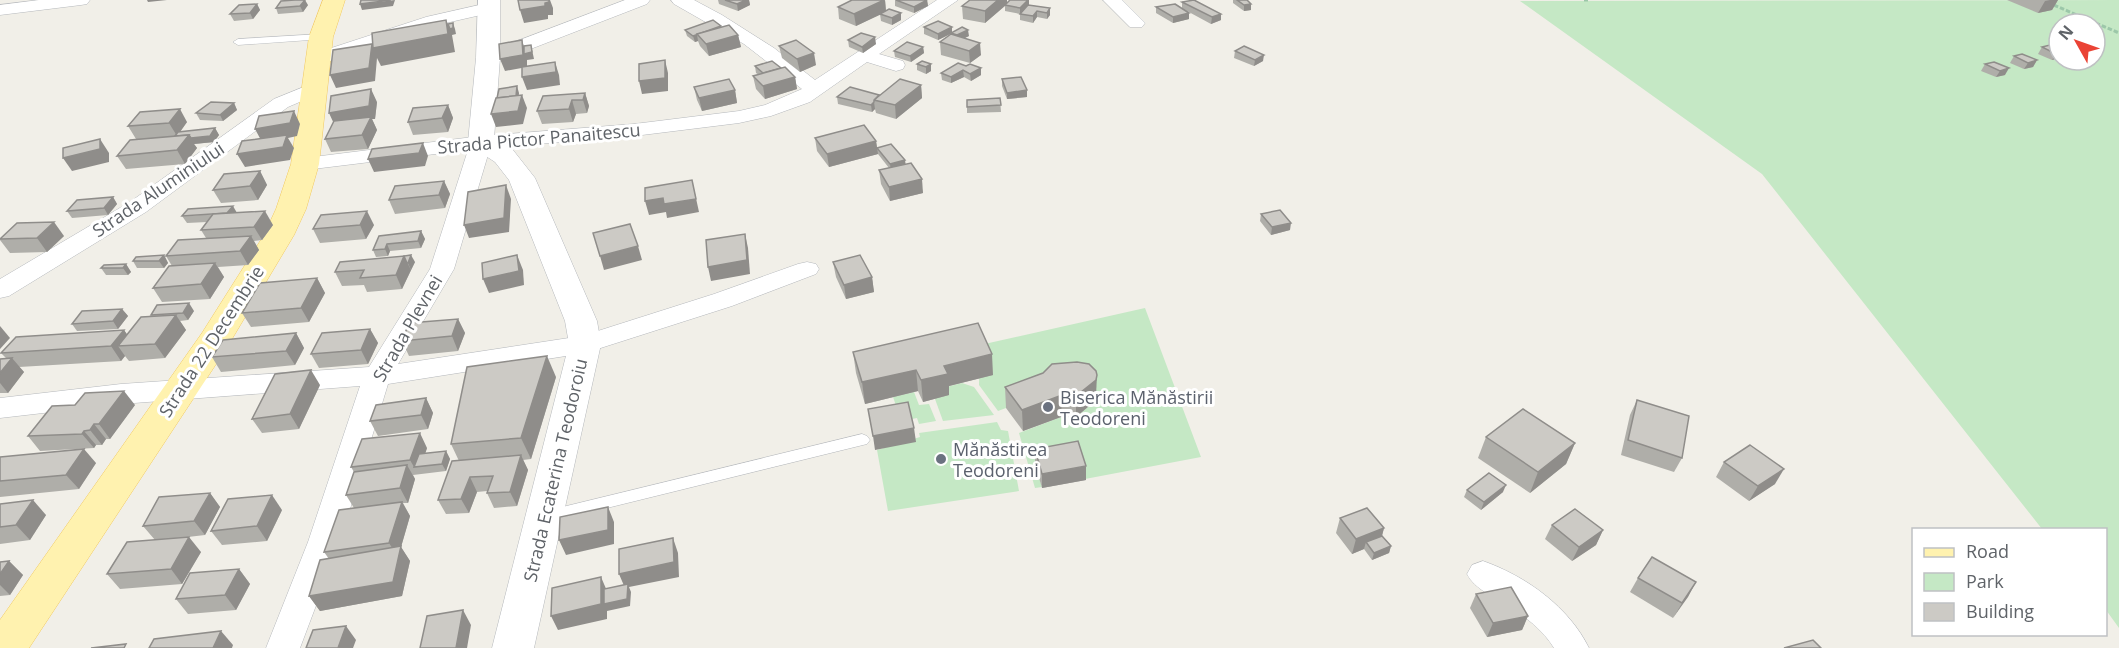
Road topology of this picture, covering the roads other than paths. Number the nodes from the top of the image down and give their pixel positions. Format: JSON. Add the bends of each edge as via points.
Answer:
{"nodes":[{"id":1,"x":81,"y":0,"type":"edge"},
{"id":2,"x":334,"y":0,"type":"edge"},
{"id":3,"x":641,"y":0,"type":"edge"},
{"id":4,"x":680,"y":0,"type":"edge"},
{"id":5,"x":950,"y":0,"type":"edge"},
{"id":6,"x":1112,"y":0,"type":"edge"},
{"id":7,"x":488,"y":4,"type":"edge"},
{"id":8,"x":0,"y":10,"type":"edge"},
{"id":9,"x":1136,"y":23,"type":"dead end"},
{"id":10,"x":238,"y":42,"type":"dead end"},
{"id":11,"x":321,"y":47,"type":"junction"},
{"id":12,"x":864,"y":55,"type":"junction"},
{"id":13,"x":488,"y":58,"type":"junction"},
{"id":14,"x":896,"y":65,"type":"dead end"},
{"id":15,"x":316,"y":88,"type":"junction"},
{"id":16,"x":815,"y":90,"type":"junction"},
{"id":17,"x":481,"y":142,"type":"junction"},
{"id":18,"x":305,"y":164,"type":"junction"},
{"id":19,"x":807,"y":269,"type":"dead end"},
{"id":20,"x":0,"y":290,"type":"edge"},
{"id":21,"x":585,"y":344,"type":"junction"},
{"id":22,"x":377,"y":376,"type":"junction"},
{"id":23,"x":179,"y":390,"type":"junction"},
{"id":24,"x":0,"y":408,"type":"edge"},
{"id":25,"x":862,"y":440,"type":"dead end"},
{"id":26,"x":544,"y":517,"type":"junction"},
{"id":27,"x":1483,"y":574,"type":"dead end"},
{"id":28,"x":5,"y":648,"type":"edge"},
{"id":29,"x":283,"y":648,"type":"edge"},
{"id":30,"x":513,"y":648,"type":"edge"},
{"id":31,"x":1572,"y":648,"type":"edge"}],
"edges":[{"from":1,"to":8,"type":"street"},
{"from":2,"to":11,"type":"main road","name":"Strada 22 Decembrie"},
{"from":3,"to":13,"type":"street"},
{"from":4,"to":16,"type":"street","via":[[711,14]]},
{"from":5,"to":12,"type":"street"},
{"from":6,"to":9,"type":"street"},
{"from":7,"to":11,"type":"street"},
{"from":7,"to":13,"type":"street","name":"Strada Plevnei"},
{"from":10,"to":11,"type":"lane"},
{"from":11,"to":15,"type":"main road","name":"Strada 22 Decembrie"},
{"from":12,"to":14,"type":"street"},
{"from":12,"to":16,"type":"street","name":"Strada Pictor Panaitescu"},
{"from":13,"to":17,"type":"street","name":"Strada Plevnei"},
{"from":15,"to":18,"type":"main road","name":"Strada 22 Decembrie"},
{"from":15,"to":20,"type":"street","name":"Strada Aluminiului","via":[[281,103],[138,207]]},
{"from":16,"to":17,"type":"street","name":"Strada Pictor Panaitescu","via":[[790,105],[739,117]]},
{"from":17,"to":18,"type":"street","name":"Strada Pictor Panaitescu"},
{"from":17,"to":21,"type":"street","name":"Strada Ecaterina Teodoroiu","via":[[504,156],[522,178],[581,321]]},
{"from":17,"to":22,"type":"street","name":"Strada Plevnei","via":[[442,269]]},
{"from":18,"to":23,"type":"main road","name":"Strada 22 Decembrie","via":[[279,235]]},
{"from":19,"to":21,"type":"street"},
{"from":21,"to":22,"type":"street"},
{"from":21,"to":26,"type":"street","name":"Strada Ecaterina Teodoroiu"},
{"from":22,"to":23,"type":"street"},
{"from":22,"to":29,"type":"street","name":"Strada Plevnei","via":[[324,542]]},
{"from":23,"to":24,"type":"street"},
{"from":23,"to":28,"type":"main road","name":"Strada 22 Decembrie"},
{"from":25,"to":26,"type":"lane"},
{"from":26,"to":30,"type":"street","name":"Strada Ecaterina Teodoroiu"},
{"from":27,"to":31,"type":"street","via":[[1549,616]]}]}
